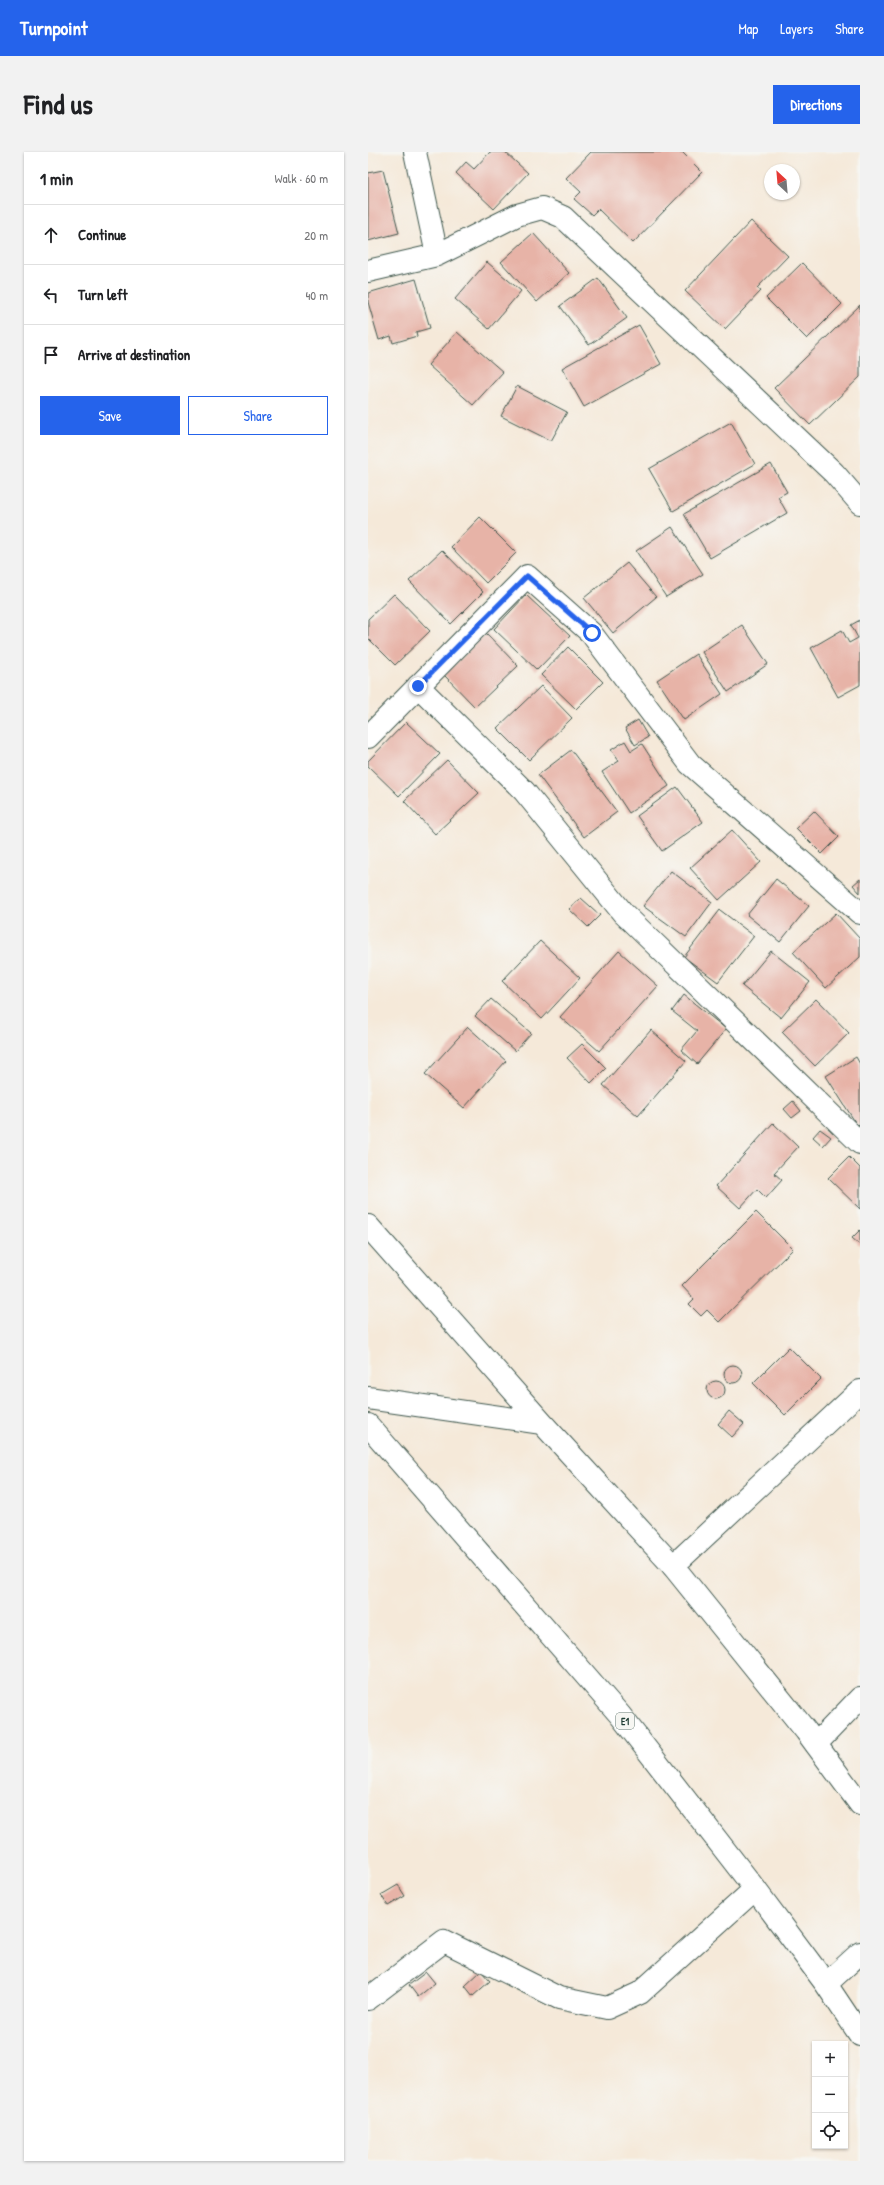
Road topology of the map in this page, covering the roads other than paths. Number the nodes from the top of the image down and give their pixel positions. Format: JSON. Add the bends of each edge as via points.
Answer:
{"nodes":[{"id":1,"x":415,"y":152,"type":"edge"},
{"id":2,"x":437,"y":255,"type":"junction"},
{"id":3,"x":368,"y":270,"type":"edge"},
{"id":4,"x":860,"y":503,"type":"edge"},
{"id":5,"x":418,"y":686,"type":"junction"},
{"id":6,"x":368,"y":737,"type":"edge"},
{"id":7,"x":860,"y":913,"type":"edge"},
{"id":8,"x":860,"y":1143,"type":"edge"},
{"id":9,"x":368,"y":1226,"type":"edge"},
{"id":10,"x":860,"y":1391,"type":"edge"},
{"id":11,"x":368,"y":1398,"type":"edge"},
{"id":12,"x":542,"y":1423,"type":"junction"},
{"id":13,"x":368,"y":1425,"type":"edge"},
{"id":14,"x":673,"y":1566,"type":"junction"},
{"id":15,"x":860,"y":1698,"type":"edge"},
{"id":16,"x":816,"y":1744,"type":"junction"},
{"id":17,"x":860,"y":1804,"type":"edge"},
{"id":18,"x":755,"y":1889,"type":"junction"},
{"id":19,"x":860,"y":1953,"type":"edge"},
{"id":20,"x":826,"y":1984,"type":"junction"},
{"id":21,"x":368,"y":2000,"type":"edge"},
{"id":22,"x":860,"y":2035,"type":"edge"}],
"edges":[{"from":1,"to":2,"type":"main road"},
{"from":2,"to":3,"type":"main road"},
{"from":2,"to":4,"type":"main road","via":[[517,215],[542,208],[563,217],[834,473]]},
{"from":5,"to":6,"type":"main road"},
{"from":5,"to":7,"type":"main road","via":[[527,576],[592,633],[690,764]]},
{"from":5,"to":8,"type":"main road","via":[[524,791],[623,913]]},
{"from":9,"to":12,"type":"main road"},
{"from":10,"to":14,"type":"main road"},
{"from":11,"to":12,"type":"main road"},
{"from":12,"to":14,"type":"main road"},
{"from":13,"to":18,"type":"main road","number":"E1","via":[[620,1715]]},
{"from":14,"to":16,"type":"main road"},
{"from":15,"to":16,"type":"main road"},
{"from":16,"to":17,"type":"main road"},
{"from":18,"to":20,"type":"main road","number":"E1"},
{"from":18,"to":21,"type":"main road","via":[[640,1993],[606,2008],[559,1998],[444,1941]]},
{"from":19,"to":20,"type":"main road"},
{"from":20,"to":22,"type":"main road","number":"E1"}]}
